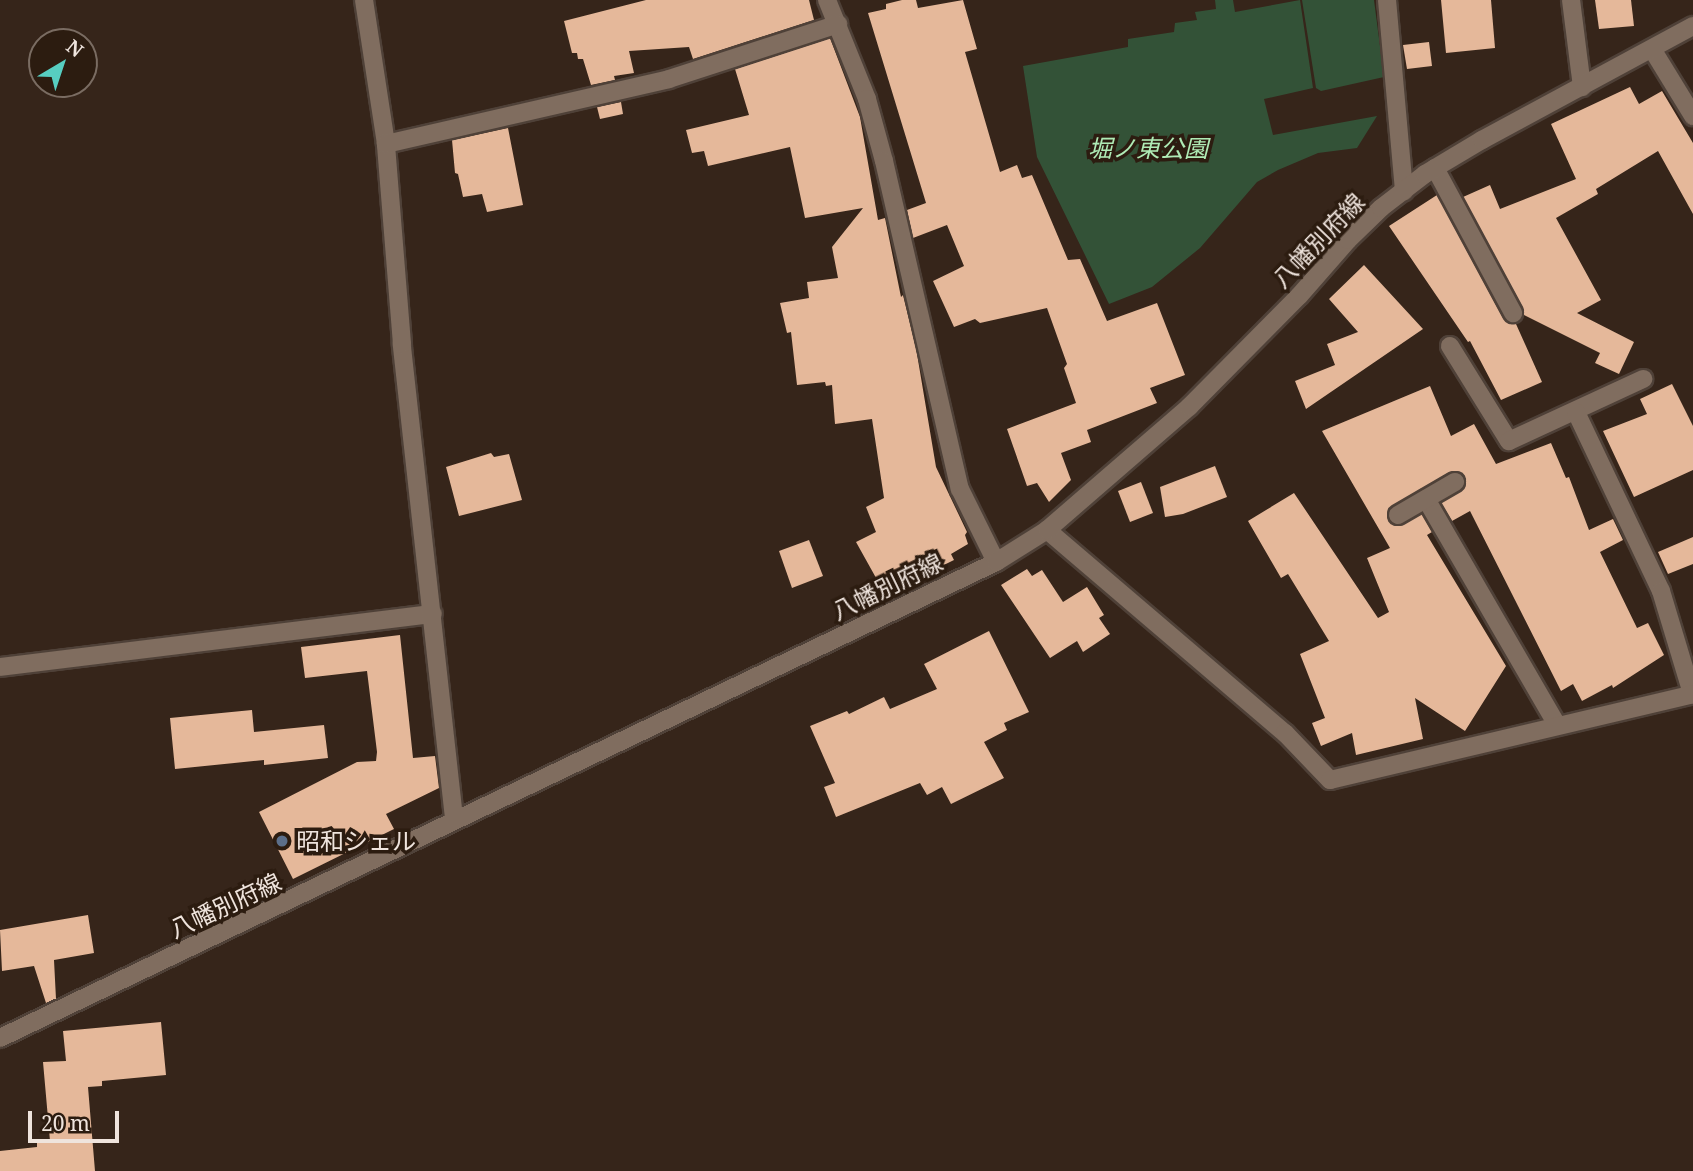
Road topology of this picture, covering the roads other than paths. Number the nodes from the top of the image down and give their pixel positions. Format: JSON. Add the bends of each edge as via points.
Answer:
{"nodes":[{"id":1,"x":364,"y":0,"type":"edge"},
{"id":2,"x":827,"y":0,"type":"edge"},
{"id":3,"x":1387,"y":0,"type":"edge"},
{"id":4,"x":1571,"y":0,"type":"edge"},
{"id":5,"x":838,"y":24,"type":"junction"},
{"id":6,"x":1693,"y":26,"type":"edge"},
{"id":7,"x":1652,"y":49,"type":"junction"},
{"id":8,"x":1582,"y":87,"type":"junction"},
{"id":9,"x":1693,"y":116,"type":"edge"},
{"id":10,"x":386,"y":144,"type":"junction"},
{"id":11,"x":1435,"y":168,"type":"junction"},
{"id":12,"x":1404,"y":191,"type":"junction"},
{"id":13,"x":1513,"y":313,"type":"dead end"},
{"id":14,"x":1450,"y":346,"type":"dead end"},
{"id":15,"x":1643,"y":379,"type":"dead end"},
{"id":16,"x":1576,"y":412,"type":"junction"},
{"id":17,"x":1455,"y":482,"type":"dead end"},
{"id":18,"x":1426,"y":499,"type":"junction"},
{"id":19,"x":1398,"y":515,"type":"dead end"},
{"id":20,"x":1047,"y":530,"type":"junction"},
{"id":21,"x":996,"y":562,"type":"junction"},
{"id":22,"x":433,"y":614,"type":"junction"},
{"id":23,"x":0,"y":667,"type":"edge"},
{"id":24,"x":1692,"y":694,"type":"edge"},
{"id":25,"x":1557,"y":725,"type":"junction"},
{"id":26,"x":454,"y":818,"type":"junction"},
{"id":27,"x":0,"y":1038,"type":"edge"}],
"edges":[{"from":1,"to":10,"type":"street"},
{"from":2,"to":5,"type":"street"},
{"from":3,"to":12,"type":"street"},
{"from":4,"to":8,"type":"street"},
{"from":5,"to":10,"type":"street","via":[[669,79]]},
{"from":5,"to":21,"type":"street","via":[[867,99],[884,161],[960,489]]},
{"from":6,"to":7,"type":"street","name":"八幡別府線"},
{"from":7,"to":8,"type":"street","name":"八幡別府線"},
{"from":7,"to":9,"type":"street"},
{"from":8,"to":11,"type":"street","name":"八幡別府線"},
{"from":10,"to":22,"type":"street","via":[[402,344]]},
{"from":11,"to":12,"type":"street","name":"八幡別府線"},
{"from":11,"to":13,"type":"street"},
{"from":12,"to":20,"type":"street","name":"八幡別府線","via":[[1348,240],[1189,407]]},
{"from":14,"to":16,"type":"street","via":[[1509,441]]},
{"from":15,"to":16,"type":"street"},
{"from":16,"to":24,"type":"street","via":[[1661,591]]},
{"from":17,"to":18,"type":"street"},
{"from":18,"to":19,"type":"street"},
{"from":18,"to":25,"type":"street"},
{"from":20,"to":21,"type":"street","name":"八幡別府線"},
{"from":20,"to":25,"type":"street","via":[[1285,733],[1330,780]]},
{"from":21,"to":26,"type":"street","name":"八幡別府線"},
{"from":22,"to":23,"type":"street"},
{"from":22,"to":26,"type":"street"},
{"from":24,"to":25,"type":"street"},
{"from":26,"to":27,"type":"street","name":"八幡別府線","via":[[283,905]]}]}
